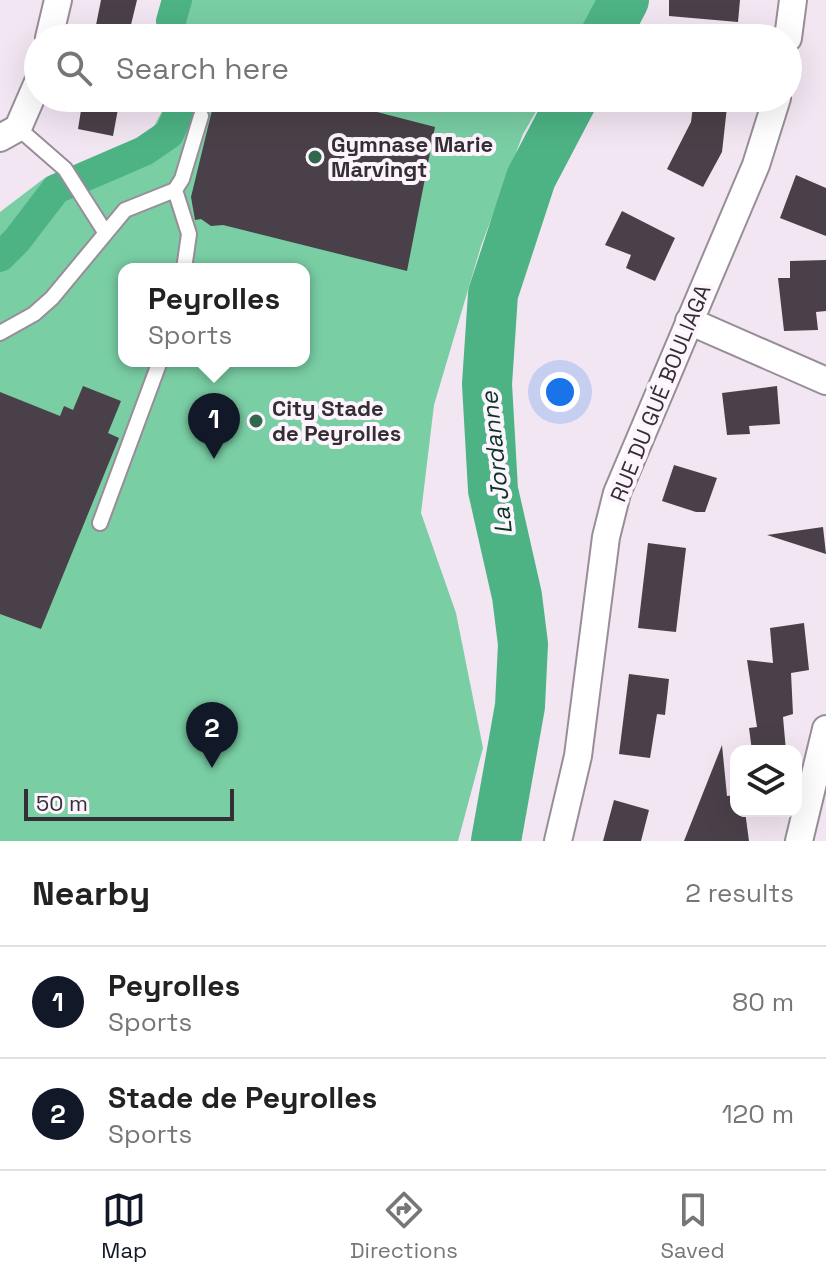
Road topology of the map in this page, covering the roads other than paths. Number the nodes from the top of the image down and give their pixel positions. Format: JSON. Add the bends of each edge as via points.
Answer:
{"nodes":[{"id":1,"x":58,"y":0,"type":"edge"},
{"id":2,"x":793,"y":0,"type":"edge"},
{"id":3,"x":52,"y":24,"type":"edge"},
{"id":4,"x":790,"y":24,"type":"edge"},
{"id":5,"x":24,"y":107,"type":"edge"},
{"id":6,"x":773,"y":112,"type":"edge"},
{"id":7,"x":201,"y":116,"type":"dead end"},
{"id":8,"x":9,"y":133,"type":"edge"},
{"id":9,"x":175,"y":190,"type":"junction"},
{"id":10,"x":105,"y":232,"type":"junction"},
{"id":11,"x":185,"y":263,"type":"edge"},
{"id":12,"x":689,"y":321,"type":"junction"},
{"id":13,"x":0,"y":333,"type":"edge"},
{"id":14,"x":158,"y":367,"type":"edge"},
{"id":15,"x":826,"y":381,"type":"edge"},
{"id":16,"x":100,"y":523,"type":"dead end"},
{"id":17,"x":826,"y":729,"type":"edge"},
{"id":18,"x":558,"y":841,"type":"edge"},
{"id":19,"x":799,"y":841,"type":"edge"}],
"edges":[{"from":1,"to":3,"type":"street"},
{"from":2,"to":4,"type":"street"},
{"from":5,"to":8,"type":"street"},
{"from":6,"to":12,"type":"street","name":"RUE DU GUÉ BOULIAGA","via":[[756,165]]},
{"from":7,"to":9,"type":"lane"},
{"from":8,"to":10,"type":"lane","via":[[65,169]]},
{"from":9,"to":10,"type":"lane","via":[[125,210]]},
{"from":9,"to":11,"type":"lane","via":[[189,234]]},
{"from":10,"to":13,"type":"lane","via":[[52,298]]},
{"from":12,"to":15,"type":"street"},
{"from":12,"to":18,"type":"street","name":"RUE DU GUÉ BOULIAGA","via":[[617,493],[578,756]]},
{"from":14,"to":16,"type":"lane"},
{"from":17,"to":19,"type":"street"}]}
